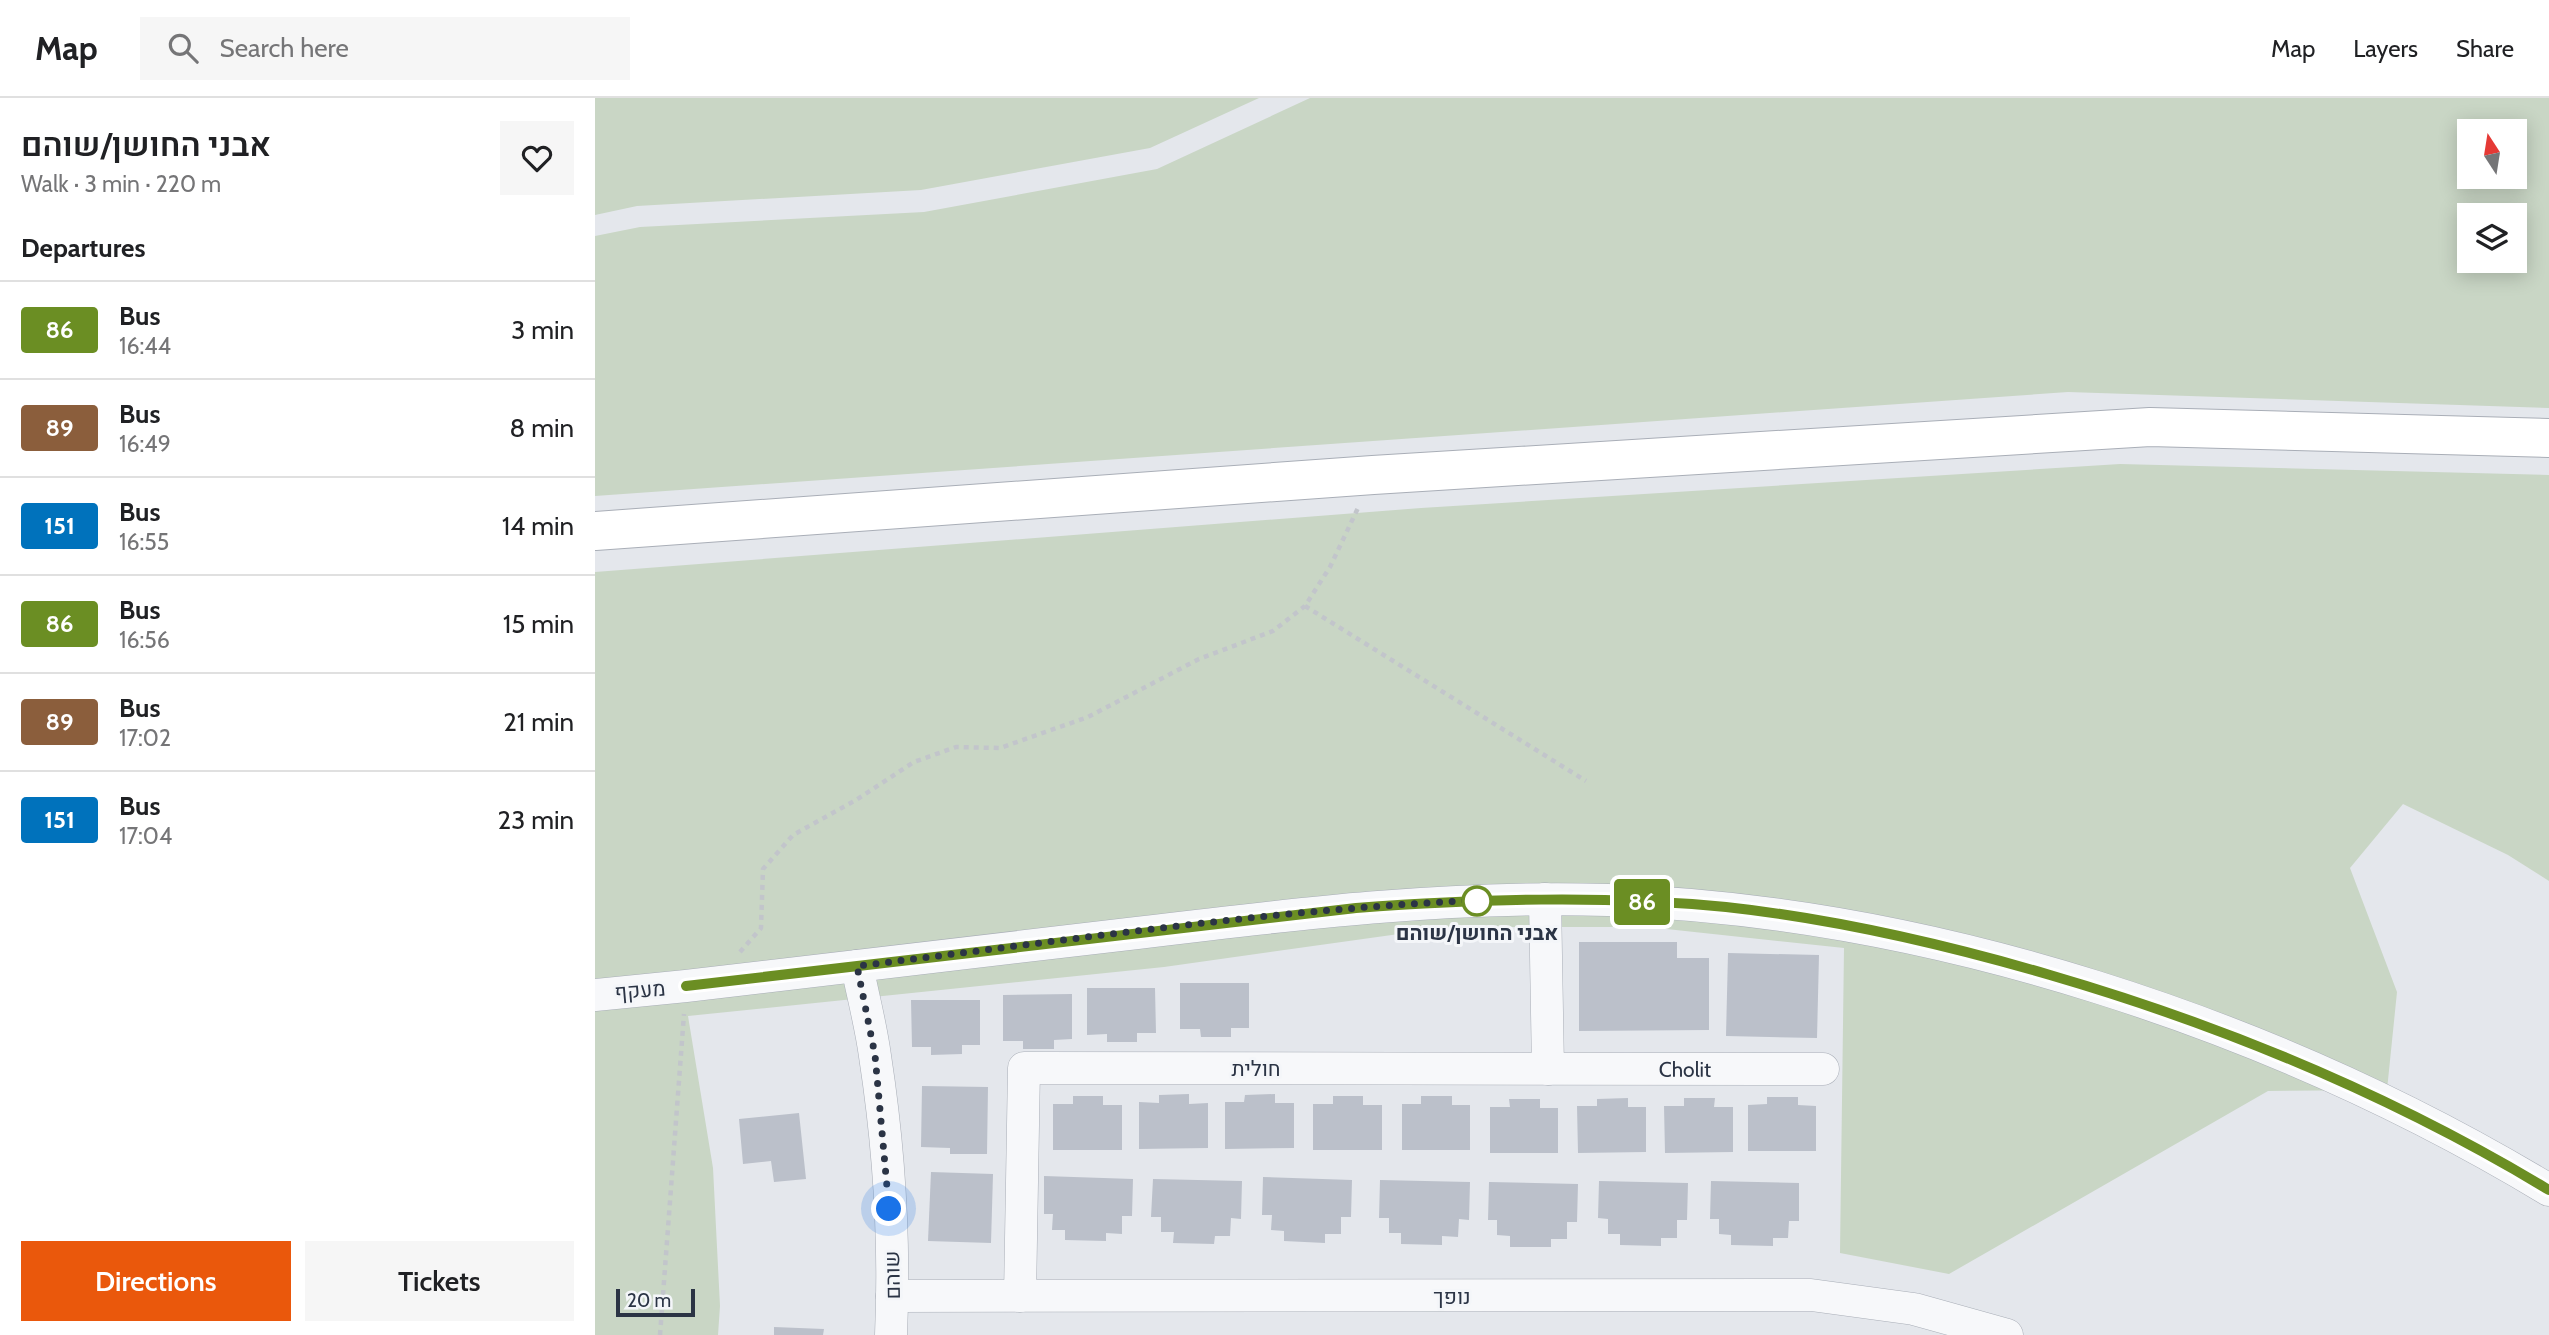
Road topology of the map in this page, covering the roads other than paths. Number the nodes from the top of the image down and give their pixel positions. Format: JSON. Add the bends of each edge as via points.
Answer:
{"nodes":[{"id":1,"x":2549,"y":438,"type":"edge"},
{"id":2,"x":595,"y":531,"type":"edge"},
{"id":3,"x":1545,"y":899,"type":"junction"},
{"id":4,"x":857,"y":966,"type":"junction"},
{"id":5,"x":595,"y":995,"type":"edge"},
{"id":6,"x":1548,"y":1069,"type":"junction"},
{"id":7,"x":1823,"y":1069,"type":"dead end"},
{"id":8,"x":2549,"y":1190,"type":"edge"},
{"id":9,"x":892,"y":1296,"type":"junction"},
{"id":10,"x":1020,"y":1296,"type":"junction"},
{"id":11,"x":891,"y":1335,"type":"edge"},
{"id":12,"x":2007,"y":1335,"type":"edge"}],
"edges":[{"from":1,"to":2,"type":"main road","via":[[2150,427],[1373,475]]},
{"from":3,"to":4,"type":"street","name":"מעקף","via":[[1304,913]]},
{"from":3,"to":6,"type":"street"},
{"from":3,"to":8,"type":"street","name":"מעקף","via":[[1665,903],[1783,914],[1899,934],[2002,960],[2182,1017],[2309,1067],[2410,1114]]},
{"from":4,"to":5,"type":"street","name":"מעקף"},
{"from":4,"to":9,"type":"street","name":"שוהם","via":[[875,1055],[885,1144]]},
{"from":6,"to":7,"type":"street","name":"Cholit"},
{"from":6,"to":10,"type":"street","name":"חולית","via":[[1024,1068]]},
{"from":9,"to":10,"type":"street","name":"נופך"},
{"from":9,"to":11,"type":"street","name":"שוהם"},
{"from":10,"to":12,"type":"street","name":"נופך","via":[[1811,1295],[1914,1309]]}]}
